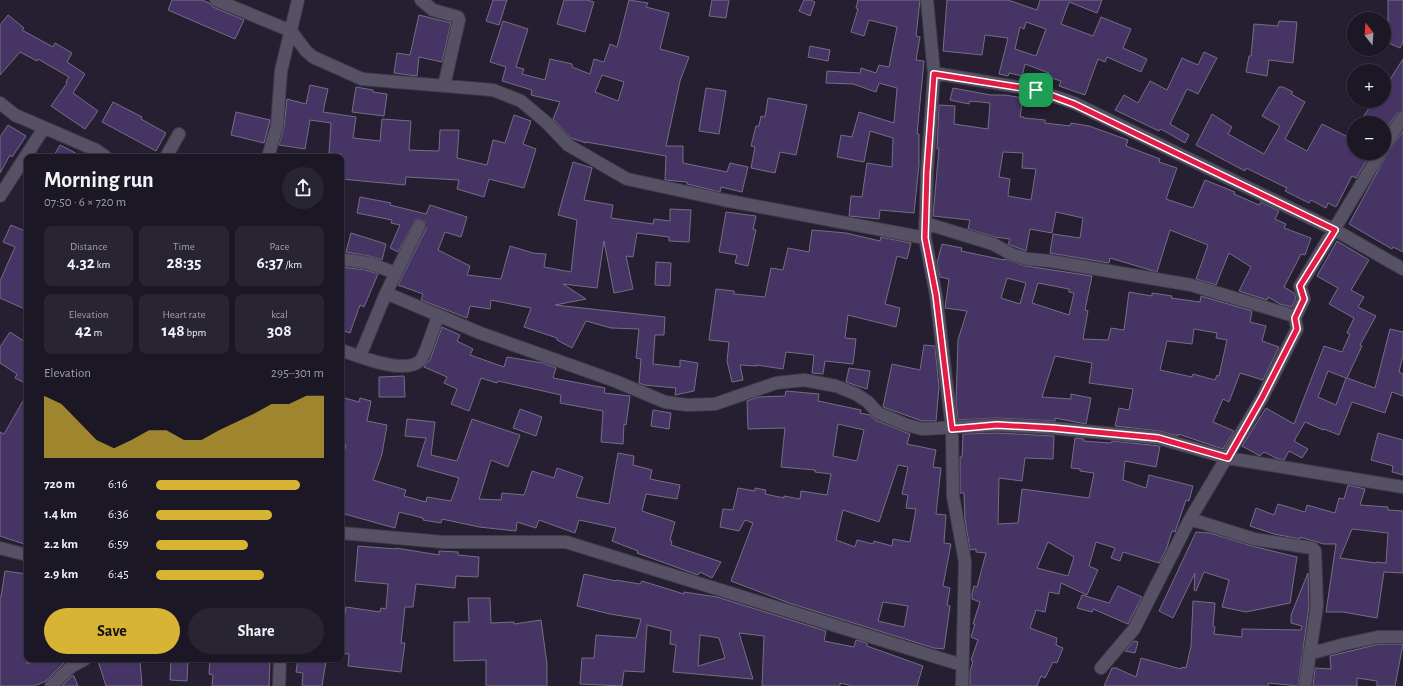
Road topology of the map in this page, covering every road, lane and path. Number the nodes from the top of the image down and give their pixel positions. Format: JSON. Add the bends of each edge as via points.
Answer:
{"nodes":[{"id":1,"x":216,"y":0,"type":"edge"},
{"id":2,"x":298,"y":0,"type":"edge"},
{"id":3,"x":421,"y":0,"type":"edge"},
{"id":4,"x":927,"y":0,"type":"edge"},
{"id":5,"x":291,"y":31,"type":"junction"},
{"id":6,"x":934,"y":74,"type":"junction"},
{"id":7,"x":444,"y":86,"type":"junction"},
{"id":8,"x":0,"y":103,"type":"edge"},
{"id":9,"x":1403,"y":117,"type":"edge"},
{"id":10,"x":44,"y":128,"type":"junction"},
{"id":11,"x":179,"y":134,"type":"dead end"},
{"id":12,"x":1391,"y":136,"type":"edge"},
{"id":13,"x":27,"y":154,"type":"edge"},
{"id":14,"x":102,"y":154,"type":"edge"},
{"id":15,"x":168,"y":154,"type":"edge"},
{"id":16,"x":269,"y":154,"type":"edge"},
{"id":17,"x":24,"y":159,"type":"edge"},
{"id":18,"x":1376,"y":160,"type":"edge"},
{"id":19,"x":0,"y":196,"type":"edge"},
{"id":20,"x":925,"y":223,"type":"junction"},
{"id":21,"x":419,"y":226,"type":"dead end"},
{"id":22,"x":1335,"y":230,"type":"junction"},
{"id":23,"x":925,"y":238,"type":"junction"},
{"id":24,"x":344,"y":259,"type":"edge"},
{"id":25,"x":1403,"y":269,"type":"edge"},
{"id":26,"x":396,"y":273,"type":"junction"},
{"id":27,"x":386,"y":293,"type":"junction"},
{"id":28,"x":438,"y":316,"type":"junction"},
{"id":29,"x":1295,"y":318,"type":"junction"},
{"id":30,"x":344,"y":351,"type":"edge"},
{"id":31,"x":360,"y":356,"type":"junction"},
{"id":32,"x":952,"y":429,"type":"junction"},
{"id":33,"x":1228,"y":458,"type":"junction"},
{"id":34,"x":1403,"y":486,"type":"edge"},
{"id":35,"x":1190,"y":519,"type":"junction"},
{"id":36,"x":344,"y":533,"type":"edge"},
{"id":37,"x":0,"y":548,"type":"edge"},
{"id":38,"x":24,"y":554,"type":"edge"},
{"id":39,"x":1403,"y":637,"type":"edge"},
{"id":40,"x":1309,"y":654,"type":"junction"},
{"id":41,"x":79,"y":662,"type":"edge"},
{"id":42,"x":280,"y":662,"type":"edge"},
{"id":43,"x":962,"y":665,"type":"junction"},
{"id":44,"x":1102,"y":668,"type":"dead end"},
{"id":45,"x":51,"y":686,"type":"edge"},
{"id":46,"x":279,"y":686,"type":"edge"},
{"id":47,"x":962,"y":686,"type":"edge"},
{"id":48,"x":1305,"y":686,"type":"edge"}],
"edges":[{"from":1,"to":5,"type":"street"},
{"from":2,"to":5,"type":"street"},
{"from":3,"to":7,"type":"street","via":[[433,10],[458,17],[459,20]]},
{"from":4,"to":6,"type":"street"},
{"from":5,"to":7,"type":"street","via":[[312,57],[362,79]]},
{"from":5,"to":16,"type":"street","via":[[281,71],[277,126]]},
{"from":6,"to":20,"type":"street"},
{"from":6,"to":22,"type":"street","via":[[1036,90],[1074,104]]},
{"from":7,"to":23,"type":"street","via":[[493,90],[521,101],[568,145],[627,179]]},
{"from":8,"to":10,"type":"street","via":[[15,115]]},
{"from":9,"to":12,"type":"street"},
{"from":10,"to":13,"type":"street"},
{"from":10,"to":14,"type":"street"},
{"from":11,"to":15,"type":"street"},
{"from":17,"to":19,"type":"street"},
{"from":18,"to":22,"type":"street"},
{"from":20,"to":23,"type":"street"},
{"from":20,"to":29,"type":"street","via":[[993,244],[1013,255],[1028,259],[1191,285]]},
{"from":21,"to":26,"type":"street"},
{"from":22,"to":25,"type":"street"},
{"from":22,"to":29,"type":"street","via":[[1300,286],[1304,299]]},
{"from":23,"to":32,"type":"street","via":[[936,295]]},
{"from":24,"to":26,"type":"street","via":[[368,263]]},
{"from":26,"to":27,"type":"street"},
{"from":27,"to":28,"type":"street"},
{"from":27,"to":31,"type":"street"},
{"from":28,"to":31,"type":"street","via":[[421,360],[402,367]]},
{"from":28,"to":32,"type":"street","via":[[615,380],[665,402],[687,405],[715,404],[776,383],[804,380],[836,386],[856,394],[878,413],[907,425],[922,429]]},
{"from":29,"to":33,"type":"street","via":[[1297,329]]},
{"from":30,"to":31,"type":"street"},
{"from":32,"to":33,"type":"street","via":[[997,425],[1158,438]]},
{"from":32,"to":43,"type":"street","via":[[953,496],[965,562]]},
{"from":33,"to":34,"type":"street"},
{"from":33,"to":35,"type":"street"},
{"from":35,"to":40,"type":"street","via":[[1254,539],[1312,548],[1315,551],[1317,606]]},
{"from":35,"to":44,"type":"street","via":[[1134,629]]},
{"from":36,"to":43,"type":"street","via":[[443,542],[566,542]]},
{"from":37,"to":38,"type":"street"},
{"from":39,"to":40,"type":"street","via":[[1378,637]]},
{"from":40,"to":48,"type":"street"},
{"from":41,"to":45,"type":"street"},
{"from":42,"to":46,"type":"street"},
{"from":43,"to":47,"type":"street"}]}
